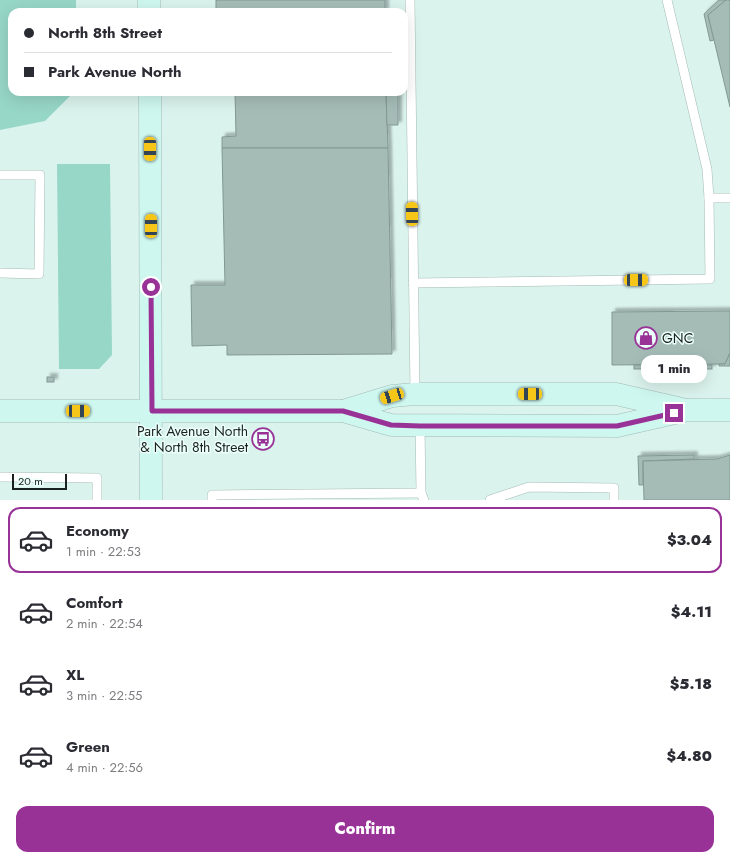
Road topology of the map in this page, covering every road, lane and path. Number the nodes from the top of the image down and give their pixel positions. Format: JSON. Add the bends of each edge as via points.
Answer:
{"nodes":[{"id":1,"x":410,"y":0,"type":"edge"},
{"id":2,"x":667,"y":0,"type":"edge"},
{"id":3,"x":150,"y":96,"type":"edge"},
{"id":4,"x":0,"y":175,"type":"edge"},
{"id":5,"x":710,"y":198,"type":"junction"},
{"id":6,"x":730,"y":198,"type":"edge"},
{"id":7,"x":0,"y":273,"type":"edge"},
{"id":8,"x":413,"y":283,"type":"junction"},
{"id":9,"x":415,"y":394,"type":"junction"},
{"id":10,"x":688,"y":410,"type":"junction"},
{"id":11,"x":730,"y":410,"type":"edge"},
{"id":12,"x":0,"y":411,"type":"edge"},
{"id":13,"x":152,"y":411,"type":"junction"},
{"id":14,"x":343,"y":411,"type":"junction"},
{"id":15,"x":420,"y":426,"type":"junction"},
{"id":16,"x":0,"y":477,"type":"edge"},
{"id":17,"x":423,"y":496,"type":"edge"},
{"id":18,"x":97,"y":500,"type":"edge"},
{"id":19,"x":151,"y":500,"type":"edge"},
{"id":20,"x":212,"y":500,"type":"edge"},
{"id":21,"x":490,"y":500,"type":"edge"},
{"id":22,"x":614,"y":500,"type":"edge"}],
"edges":[{"from":1,"to":8,"type":"lane"},
{"from":2,"to":5,"type":"lane","via":[[707,169]]},
{"from":3,"to":13,"type":"street"},
{"from":4,"to":7,"type":"lane","via":[[40,175],[39,274]]},
{"from":5,"to":6,"type":"lane"},
{"from":5,"to":8,"type":"lane","via":[[710,279]]},
{"from":8,"to":9,"type":"lane"},
{"from":9,"to":10,"type":"street","via":[[616,394]]},
{"from":9,"to":14,"type":"street","via":[[392,396]]},
{"from":10,"to":11,"type":"street"},
{"from":10,"to":15,"type":"street","via":[[617,426]]},
{"from":12,"to":13,"type":"street"},
{"from":13,"to":14,"type":"street"},
{"from":13,"to":19,"type":"street"},
{"from":14,"to":15,"type":"street","via":[[391,425]]},
{"from":15,"to":17,"type":"lane"},
{"from":16,"to":18,"type":"lane","via":[[97,478]]},
{"from":17,"to":20,"type":"lane","via":[[212,495]]},
{"from":21,"to":22,"type":"lane","via":[[529,487],[614,488]]}]}
